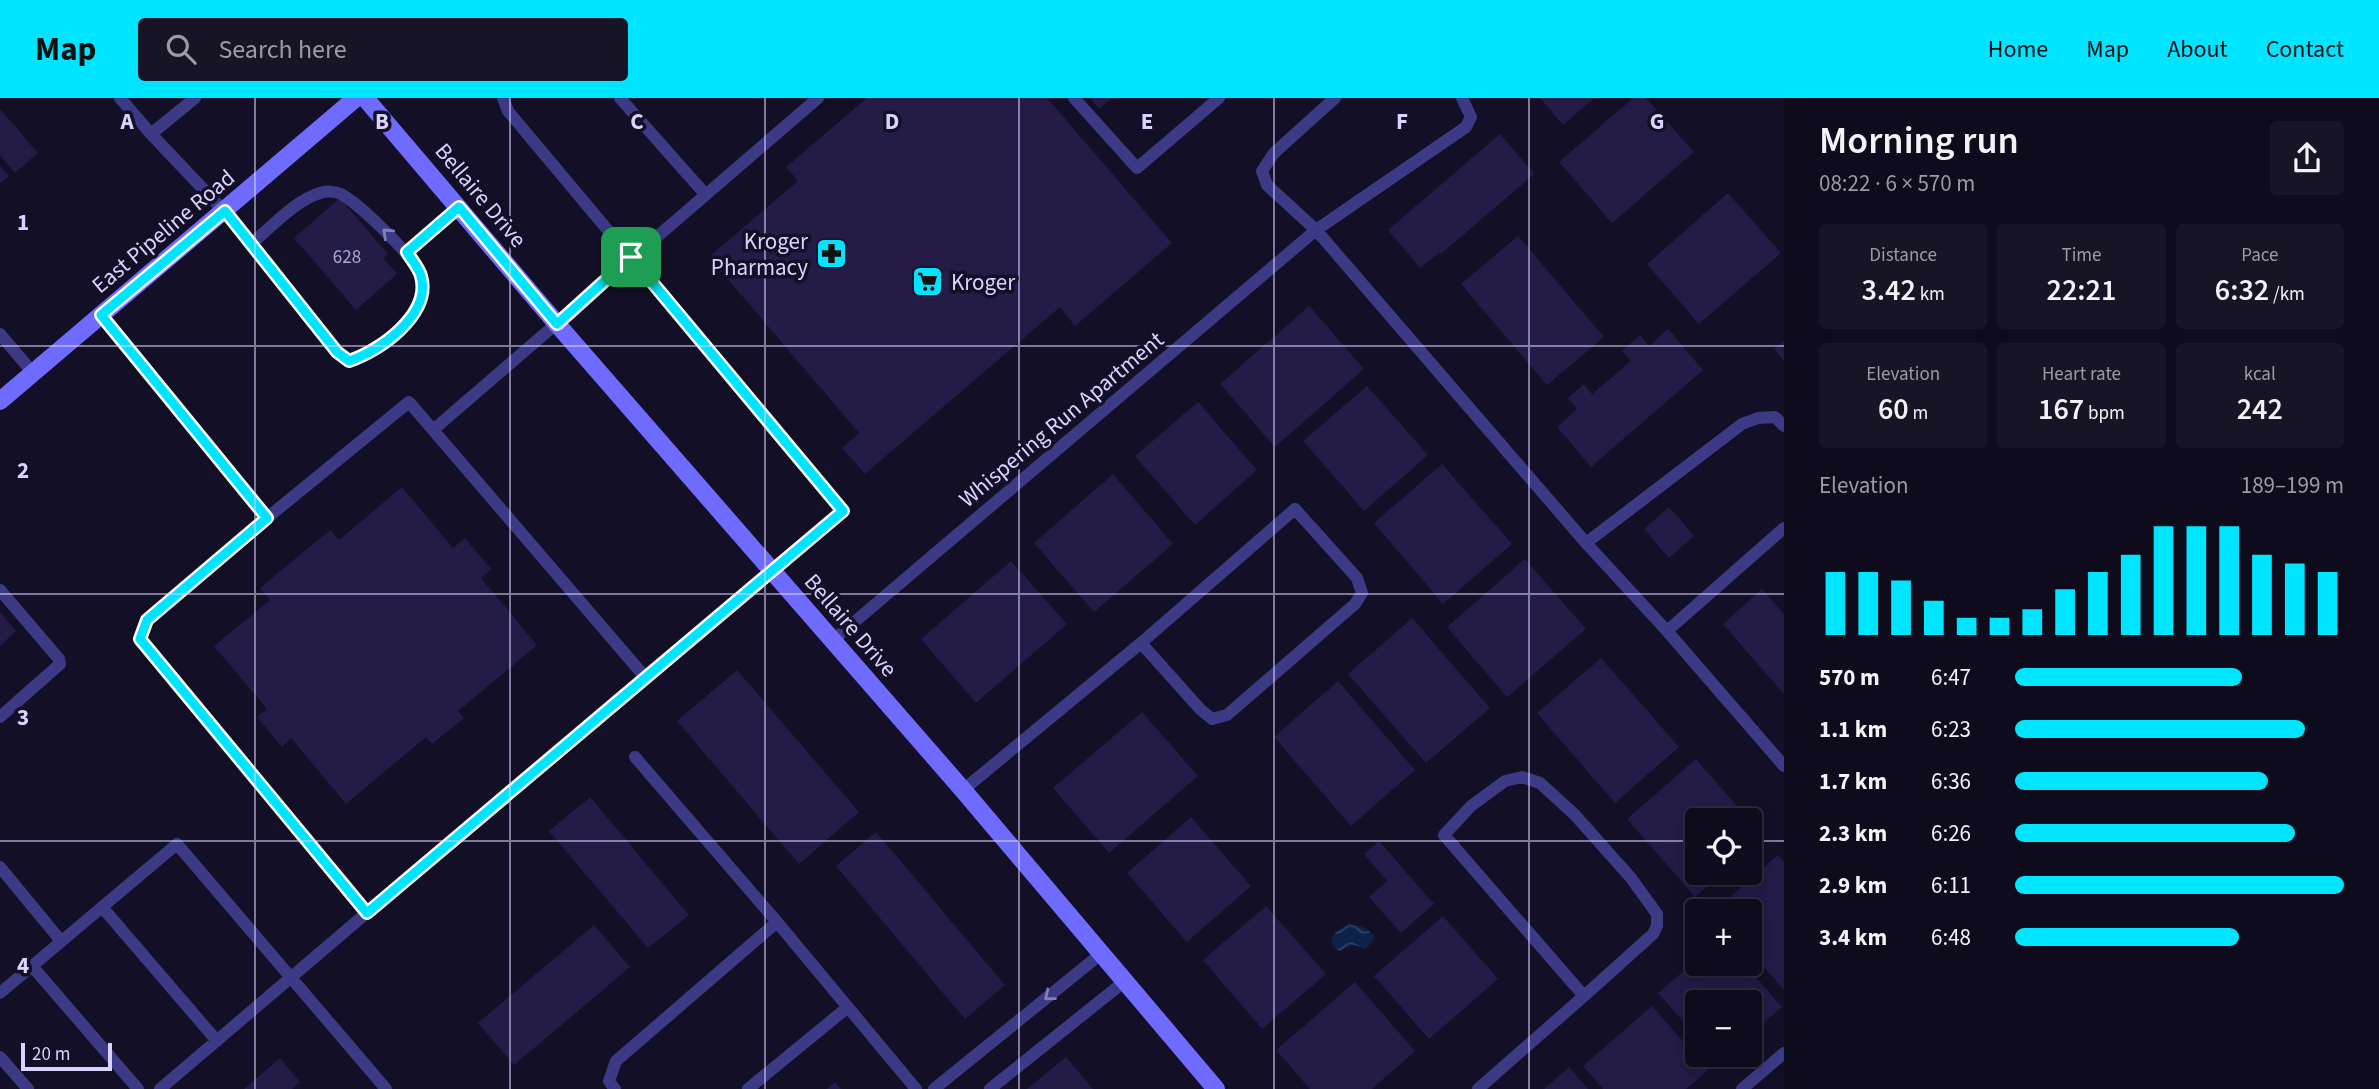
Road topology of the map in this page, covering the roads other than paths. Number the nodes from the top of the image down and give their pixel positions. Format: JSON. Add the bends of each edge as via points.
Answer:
{"nodes":[{"id":1,"x":120,"y":98,"type":"edge"},
{"id":2,"x":195,"y":98,"type":"edge"},
{"id":3,"x":356,"y":98,"type":"edge"},
{"id":4,"x":365,"y":98,"type":"edge"},
{"id":5,"x":503,"y":98,"type":"edge"},
{"id":6,"x":620,"y":98,"type":"edge"},
{"id":7,"x":818,"y":98,"type":"edge"},
{"id":8,"x":1074,"y":98,"type":"edge"},
{"id":9,"x":1219,"y":98,"type":"edge"},
{"id":10,"x":1335,"y":98,"type":"edge"},
{"id":11,"x":1462,"y":98,"type":"edge"},
{"id":12,"x":151,"y":134,"type":"junction"},
{"id":13,"x":705,"y":194,"type":"junction"},
{"id":14,"x":459,"y":207,"type":"junction"},
{"id":15,"x":225,"y":211,"type":"junction"},
{"id":16,"x":1317,"y":230,"type":"junction"},
{"id":17,"x":251,"y":244,"type":"junction"},
{"id":18,"x":407,"y":252,"type":"junction"},
{"id":19,"x":631,"y":257,"type":"junction"},
{"id":20,"x":101,"y":315,"type":"junction"},
{"id":21,"x":557,"y":324,"type":"junction"},
{"id":22,"x":0,"y":334,"type":"edge"},
{"id":23,"x":33,"y":373,"type":"junction"},
{"id":24,"x":0,"y":401,"type":"edge"},
{"id":25,"x":1784,"y":426,"type":"edge"},
{"id":26,"x":433,"y":430,"type":"junction"},
{"id":27,"x":267,"y":518,"type":"junction"},
{"id":28,"x":1784,"y":528,"type":"edge"},
{"id":29,"x":1586,"y":543,"type":"junction"},
{"id":30,"x":771,"y":571,"type":"junction"},
{"id":31,"x":0,"y":590,"type":"edge"},
{"id":32,"x":1667,"y":631,"type":"junction"},
{"id":33,"x":832,"y":641,"type":"junction"},
{"id":34,"x":1141,"y":643,"type":"junction"},
{"id":35,"x":645,"y":677,"type":"junction"},
{"id":36,"x":0,"y":717,"type":"edge"},
{"id":37,"x":635,"y":757,"type":"dead end"},
{"id":38,"x":1784,"y":766,"type":"edge"},
{"id":39,"x":963,"y":790,"type":"junction"},
{"id":40,"x":0,"y":867,"type":"edge"},
{"id":41,"x":102,"y":906,"type":"junction"},
{"id":42,"x":367,"y":913,"type":"junction"},
{"id":43,"x":778,"y":922,"type":"junction"},
{"id":44,"x":61,"y":942,"type":"junction"},
{"id":45,"x":1102,"y":953,"type":"junction"},
{"id":46,"x":32,"y":966,"type":"junction"},
{"id":47,"x":291,"y":978,"type":"junction"},
{"id":48,"x":1125,"y":981,"type":"junction"},
{"id":49,"x":0,"y":993,"type":"edge"},
{"id":50,"x":1584,"y":996,"type":"junction"},
{"id":51,"x":848,"y":1007,"type":"junction"},
{"id":52,"x":217,"y":1041,"type":"junction"},
{"id":53,"x":1784,"y":1053,"type":"edge"},
{"id":54,"x":0,"y":1057,"type":"edge"},
{"id":55,"x":28,"y":1089,"type":"edge"},
{"id":56,"x":138,"y":1089,"type":"edge"},
{"id":57,"x":160,"y":1089,"type":"edge"},
{"id":58,"x":386,"y":1089,"type":"edge"},
{"id":59,"x":615,"y":1089,"type":"edge"},
{"id":60,"x":748,"y":1089,"type":"edge"},
{"id":61,"x":916,"y":1089,"type":"edge"},
{"id":62,"x":934,"y":1089,"type":"edge"},
{"id":63,"x":990,"y":1089,"type":"edge"},
{"id":64,"x":1216,"y":1089,"type":"edge"},
{"id":65,"x":1478,"y":1089,"type":"edge"},
{"id":66,"x":1742,"y":1089,"type":"edge"}],
"edges":[{"from":1,"to":12,"type":"lane"},
{"from":2,"to":12,"type":"lane"},
{"from":3,"to":15,"type":"street","name":"East Pipeline Road"},
{"from":4,"to":14,"type":"street","name":"Bellaire Drive"},
{"from":5,"to":19,"type":"lane","via":[[508,111]]},
{"from":6,"to":13,"type":"lane"},
{"from":7,"to":13,"type":"lane"},
{"from":8,"to":9,"type":"lane","via":[[1137,169]]},
{"from":10,"to":16,"type":"lane","via":[[1274,153],[1262,171],[1267,185]]},
{"from":11,"to":16,"type":"lane","name":"Whispering Run Apartment","via":[[1471,117],[1466,127]]},
{"from":12,"to":15,"type":"lane"},
{"from":13,"to":19,"type":"lane"},
{"from":14,"to":18,"type":"lane"},
{"from":14,"to":21,"type":"street","name":"Bellaire Drive"},
{"from":15,"to":17,"type":"lane"},
{"from":15,"to":20,"type":"street","name":"East Pipeline Road"},
{"from":16,"to":29,"type":"lane"},
{"from":16,"to":33,"type":"lane","name":"Whispering Run Apartment"},
{"from":18,"to":17,"type":"lane","one_way":true,"via":[[355,205],[332,191],[300,203]]},
{"from":17,"to":18,"type":"lane","via":[[349,361],[366,355],[405,325],[420,302],[421,277]]},
{"from":19,"to":21,"type":"lane"},
{"from":19,"to":30,"type":"lane","via":[[843,511]]},
{"from":20,"to":23,"type":"street","name":"East Pipeline Road"},
{"from":20,"to":27,"type":"lane"},
{"from":21,"to":26,"type":"lane"},
{"from":21,"to":30,"type":"street","name":"Bellaire Drive"},
{"from":22,"to":23,"type":"lane"},
{"from":23,"to":24,"type":"street","name":"East Pipeline Road"},
{"from":25,"to":29,"type":"lane","via":[[1775,417],[1742,424]]},
{"from":26,"to":27,"type":"lane","via":[[410,402]]},
{"from":26,"to":35,"type":"lane"},
{"from":27,"to":42,"type":"lane","via":[[147,620],[140,639]]},
{"from":28,"to":32,"type":"lane"},
{"from":29,"to":32,"type":"lane"},
{"from":30,"to":33,"type":"street","name":"Bellaire Drive"},
{"from":30,"to":35,"type":"lane"},
{"from":31,"to":36,"type":"lane","via":[[60,664]]},
{"from":32,"to":38,"type":"lane"},
{"from":33,"to":39,"type":"street","name":"Bellaire Drive"},
{"from":34,"to":34,"type":"lane","via":[[1212,719],[1227,715],[1362,593],[1357,578],[1295,509]]},
{"from":34,"to":39,"type":"lane"},
{"from":35,"to":42,"type":"lane"},
{"from":37,"to":43,"type":"lane"},
{"from":39,"to":45,"type":"street","name":"Bellaire Drive"},
{"from":40,"to":44,"type":"lane"},
{"from":41,"to":44,"type":"lane"},
{"from":41,"to":47,"type":"lane","via":[[177,844]]},
{"from":41,"to":52,"type":"lane"},
{"from":42,"to":47,"type":"lane"},
{"from":43,"to":51,"type":"lane"},
{"from":43,"to":59,"type":"lane","via":[[616,1061],[609,1081]]},
{"from":44,"to":46,"type":"lane"},
{"from":45,"to":48,"type":"street","name":"Bellaire Drive"},
{"from":45,"to":62,"type":"lane","one_way":true},
{"from":46,"to":49,"type":"lane"},
{"from":46,"to":56,"type":"lane"},
{"from":47,"to":52,"type":"lane"},
{"from":47,"to":58,"type":"lane"},
{"from":48,"to":63,"type":"lane"},
{"from":48,"to":64,"type":"street","name":"Bellaire Drive"},
{"from":50,"to":50,"type":"lane","via":[[1653,934],[1657,914],[1575,815],[1540,783],[1522,777],[1505,781],[1471,806],[1444,835]]},
{"from":50,"to":65,"type":"lane"},
{"from":51,"to":60,"type":"lane"},
{"from":51,"to":61,"type":"lane"},
{"from":52,"to":57,"type":"lane"},
{"from":53,"to":66,"type":"lane"},
{"from":54,"to":55,"type":"lane"}]}
